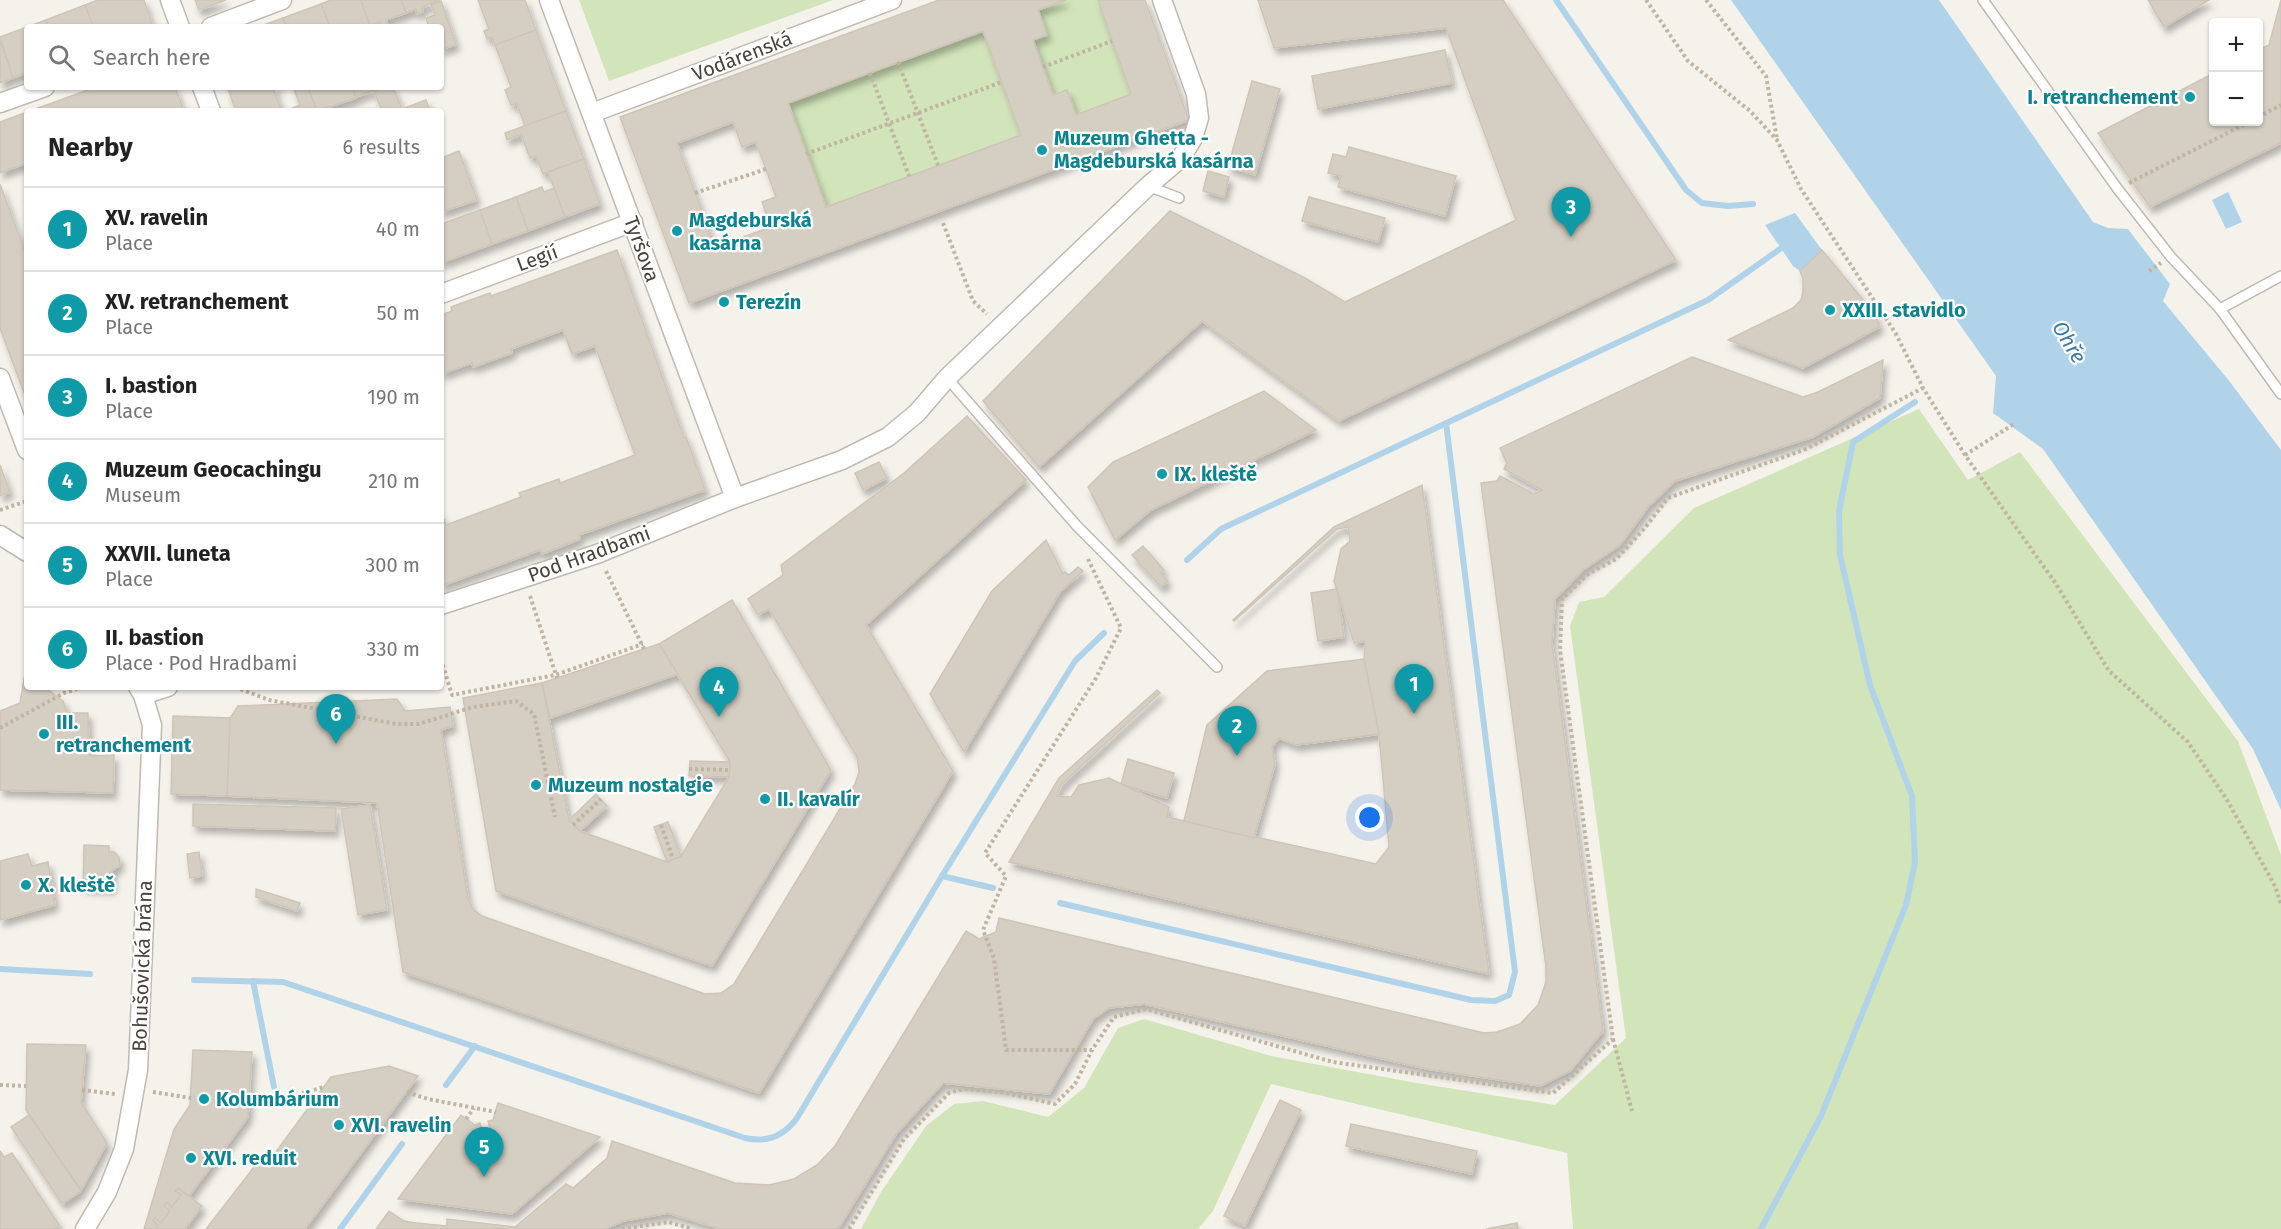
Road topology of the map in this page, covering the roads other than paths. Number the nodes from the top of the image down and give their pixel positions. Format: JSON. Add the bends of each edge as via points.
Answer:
{"nodes":[{"id":1,"x":170,"y":0,"type":"edge"},
{"id":2,"x":282,"y":0,"type":"edge"},
{"id":3,"x":549,"y":0,"type":"edge"},
{"id":4,"x":892,"y":0,"type":"edge"},
{"id":5,"x":1162,"y":0,"type":"edge"},
{"id":6,"x":1983,"y":0,"type":"edge"},
{"id":7,"x":864,"y":5,"type":"edge"},
{"id":8,"x":179,"y":24,"type":"edge"},
{"id":9,"x":219,"y":24,"type":"edge"},
{"id":10,"x":37,"y":90,"type":"edge"},
{"id":11,"x":203,"y":90,"type":"edge"},
{"id":12,"x":0,"y":103,"type":"edge"},
{"id":13,"x":210,"y":108,"type":"edge"},
{"id":14,"x":592,"y":113,"type":"junction"},
{"id":15,"x":1148,"y":186,"type":"junction"},
{"id":16,"x":1179,"y":198,"type":"dead end"},
{"id":17,"x":633,"y":222,"type":"junction"},
{"id":18,"x":2281,"y":276,"type":"edge"},
{"id":19,"x":444,"y":293,"type":"edge"},
{"id":20,"x":2220,"y":309,"type":"junction"},
{"id":21,"x":0,"y":378,"type":"edge"},
{"id":22,"x":947,"y":378,"type":"junction"},
{"id":23,"x":2281,"y":394,"type":"edge"},
{"id":24,"x":24,"y":442,"type":"edge"},
{"id":25,"x":735,"y":498,"type":"junction"},
{"id":26,"x":0,"y":534,"type":"edge"},
{"id":27,"x":24,"y":550,"type":"edge"},
{"id":28,"x":444,"y":603,"type":"edge"},
{"id":29,"x":1217,"y":667,"type":"dead end"},
{"id":30,"x":140,"y":691,"type":"edge"},
{"id":31,"x":85,"y":1229,"type":"edge"}],
"edges":[{"from":1,"to":8,"type":"street"},
{"from":2,"to":9,"type":"street"},
{"from":3,"to":14,"type":"street","name":"Tyršova"},
{"from":4,"to":7,"type":"street","name":"Vodárenská"},
{"from":5,"to":15,"type":"street","name":"Pod Hradbami","via":[[1196,94],[1199,118],[1181,158]]},
{"from":6,"to":20,"type":"lane","via":[[2117,188]]},
{"from":7,"to":14,"type":"street","name":"Vodárenská"},
{"from":10,"to":12,"type":"street"},
{"from":11,"to":13,"type":"street"},
{"from":14,"to":17,"type":"street","name":"Tyršova"},
{"from":15,"to":16,"type":"lane"},
{"from":15,"to":22,"type":"street","name":"Pod Hradbami"},
{"from":17,"to":19,"type":"street","name":"Legií"},
{"from":17,"to":25,"type":"street","name":"Tyršova"},
{"from":18,"to":20,"type":"lane"},
{"from":20,"to":23,"type":"lane"},
{"from":21,"to":24,"type":"street"},
{"from":22,"to":25,"type":"street","name":"Pod Hradbami","via":[[917,413],[888,437],[842,460]]},
{"from":22,"to":29,"type":"lane","via":[[1077,526]]},
{"from":25,"to":28,"type":"street","name":"Pod Hradbami","via":[[597,554]]},
{"from":26,"to":27,"type":"street"},
{"from":30,"to":31,"type":"street","name":"Bohušovická brána","via":[[152,725],[136,1085],[124,1149],[107,1192]]}]}
